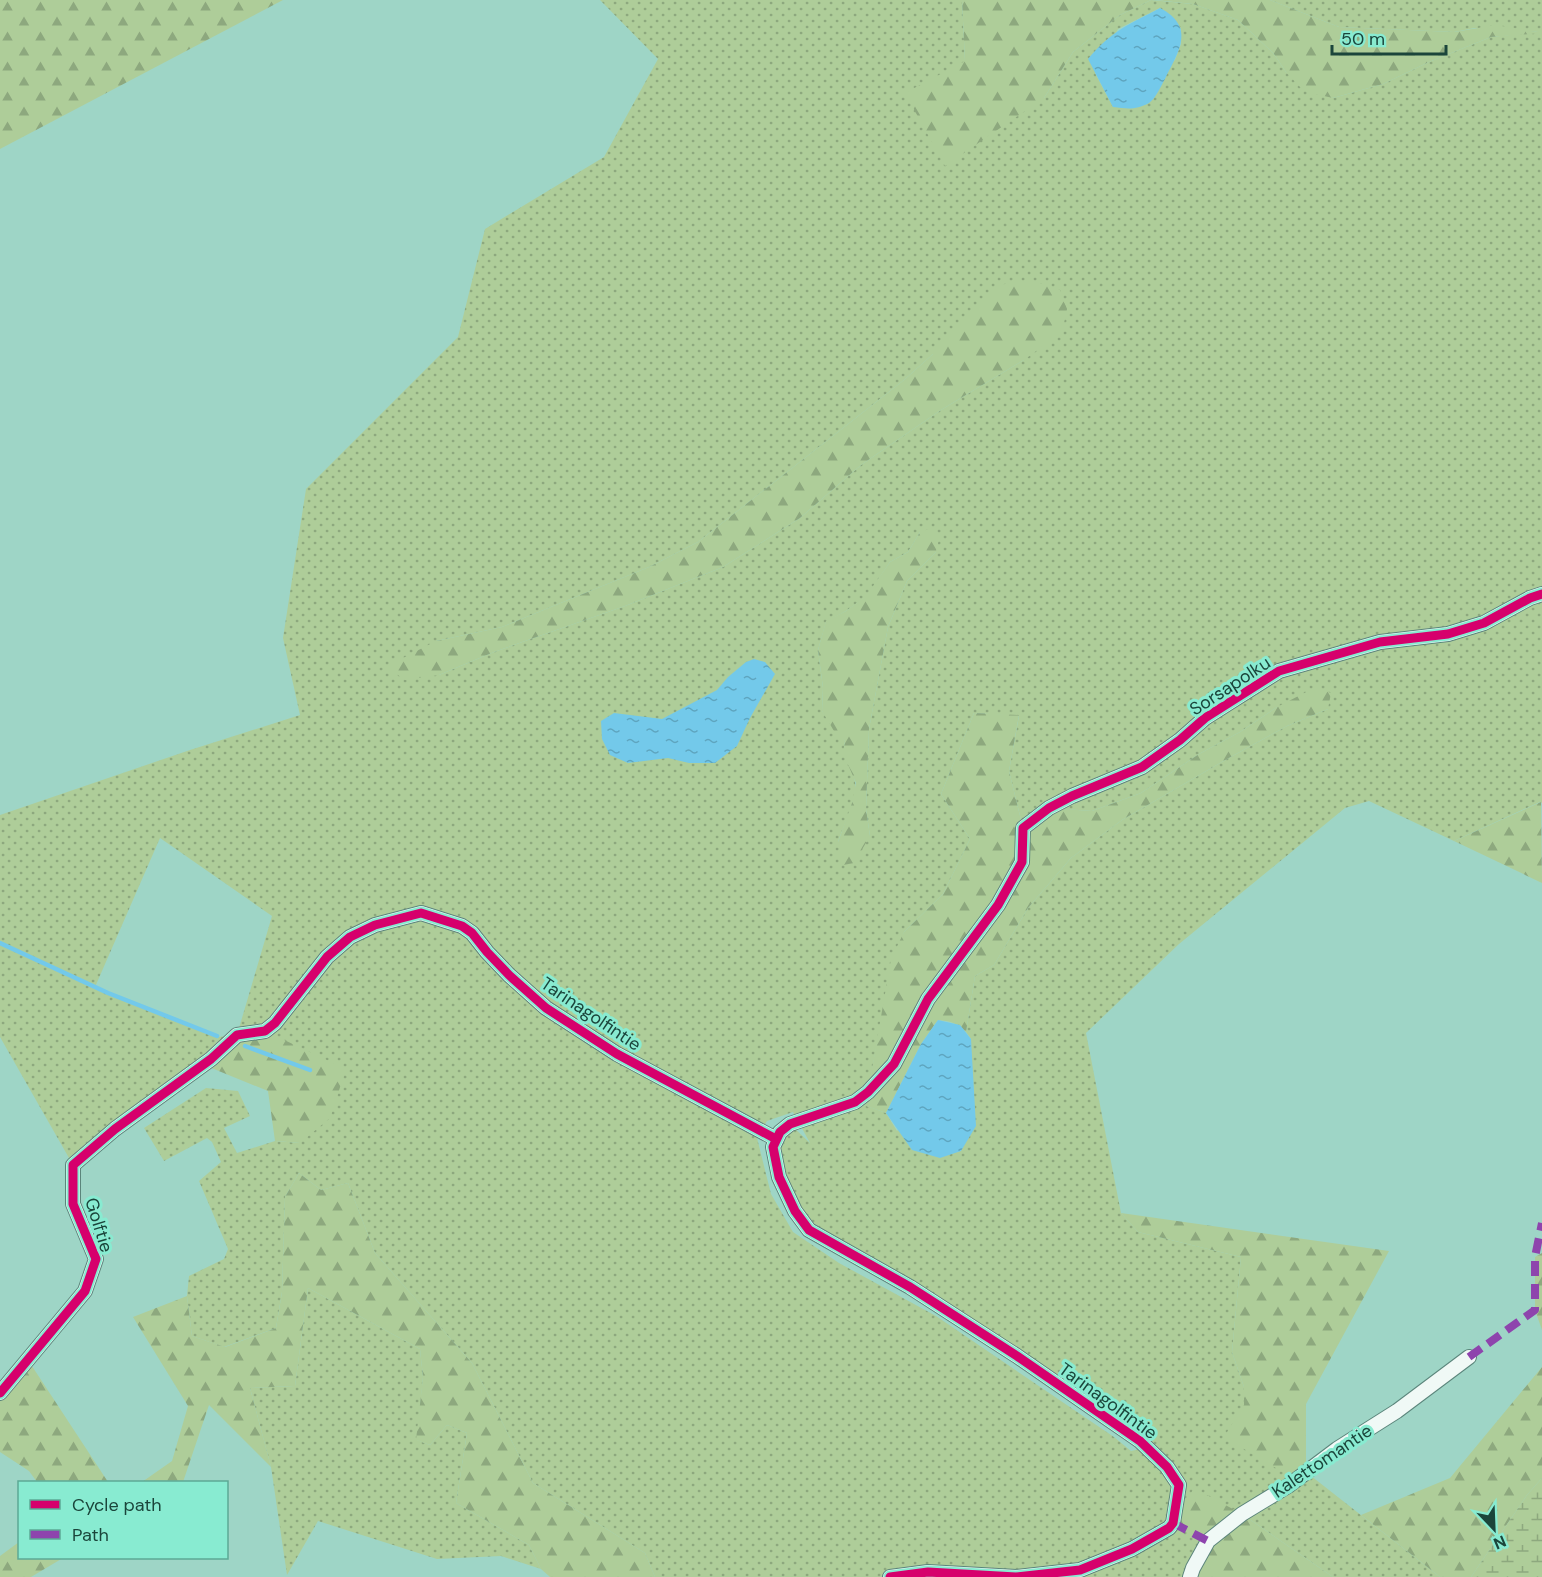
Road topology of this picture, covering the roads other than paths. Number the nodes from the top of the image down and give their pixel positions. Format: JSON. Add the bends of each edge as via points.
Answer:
{"nodes":[{"id":1,"x":1542,"y":594,"type":"edge"},
{"id":2,"x":265,"y":1031,"type":"joint"},
{"id":3,"x":776,"y":1138,"type":"junction"},
{"id":4,"x":1469,"y":1357,"type":"dead end"},
{"id":5,"x":0,"y":1393,"type":"edge"},
{"id":6,"x":890,"y":1577,"type":"edge"},
{"id":7,"x":1190,"y":1577,"type":"edge"}],
"edges":[{"from":1,"to":3,"type":"street","name":"Sorsapolku","via":[[1484,622],[1448,634],[1380,642],[1279,671],[1205,718],[1142,767],[1049,808],[1023,828],[1022,862],[998,905],[928,999],[894,1064],[855,1102],[790,1124]]},
{"from":2,"to":3,"type":"street","name":"Tarinagolfintie","via":[[327,957],[350,937],[375,925],[421,913],[462,926],[546,1008],[617,1054]]},
{"from":2,"to":5,"type":"street","name":"Golftie","via":[[237,1035],[73,1165],[73,1204],[96,1259],[85,1291]]},
{"from":3,"to":6,"type":"street","name":"Tarinagolfintie","via":[[773,1147],[779,1177],[809,1230],[910,1287],[1055,1382],[1140,1441],[1179,1485],[1170,1528],[1132,1550],[1080,1570],[1016,1576],[928,1572]]},
{"from":4,"to":7,"type":"street","name":"Kalettomantie","via":[[1397,1411],[1242,1514],[1209,1541]]}]}
